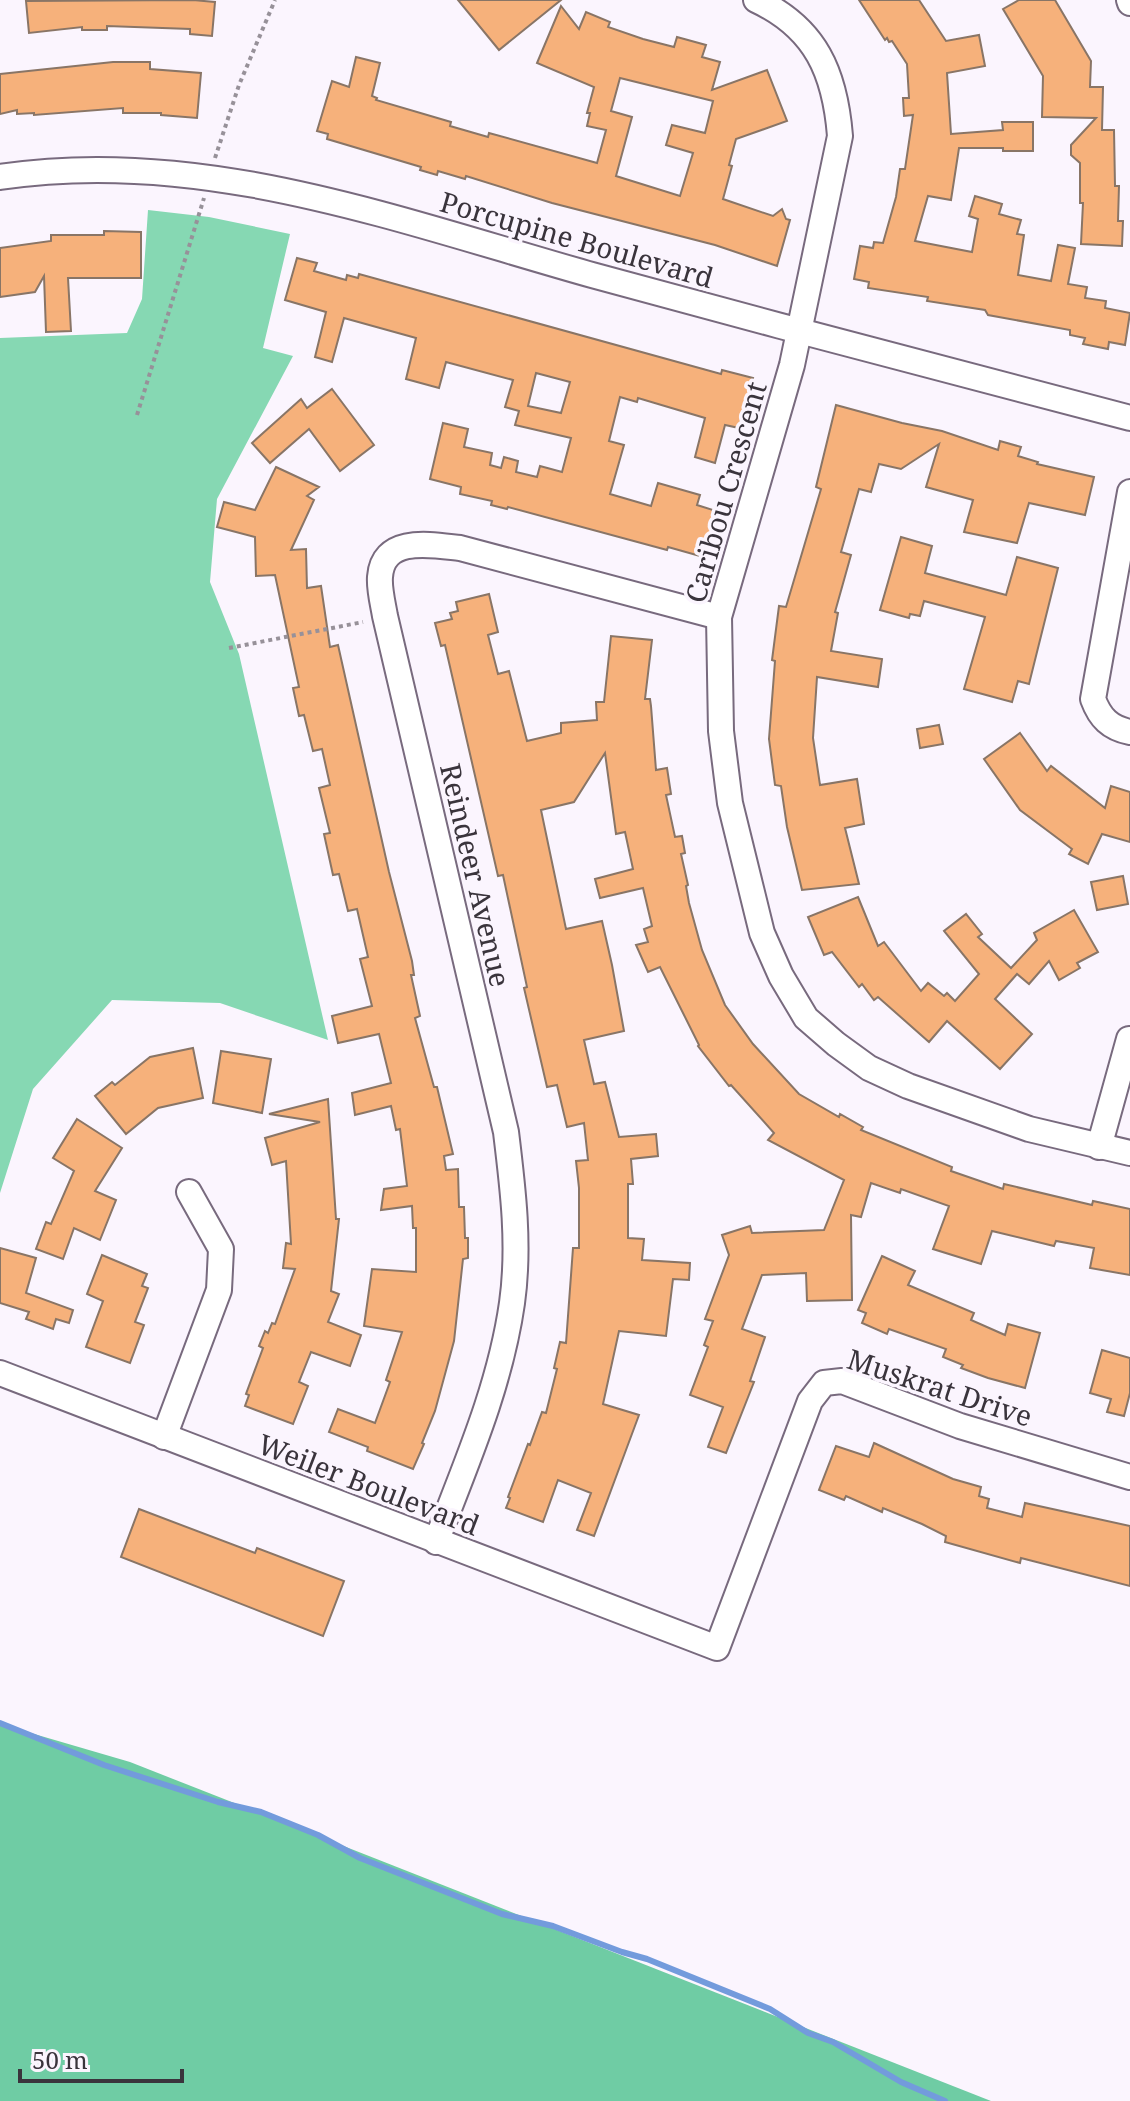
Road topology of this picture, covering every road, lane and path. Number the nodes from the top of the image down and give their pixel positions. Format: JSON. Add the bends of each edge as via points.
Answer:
{"nodes":[{"id":1,"x":275,"y":0,"type":"edge"},
{"id":2,"x":756,"y":0,"type":"edge"},
{"id":3,"x":0,"y":177,"type":"edge"},
{"id":4,"x":210,"y":177,"type":"junction"},
{"id":5,"x":799,"y":332,"type":"junction"},
{"id":6,"x":137,"y":415,"type":"dead end"},
{"id":7,"x":1130,"y":418,"type":"edge"},
{"id":8,"x":1130,"y":492,"type":"edge"},
{"id":9,"x":719,"y":617,"type":"junction"},
{"id":10,"x":385,"y":618,"type":"junction"},
{"id":11,"x":229,"y":648,"type":"dead end"},
{"id":12,"x":1130,"y":732,"type":"edge"},
{"id":13,"x":1129,"y":1039,"type":"edge"},
{"id":14,"x":1099,"y":1147,"type":"junction"},
{"id":15,"x":1130,"y":1153,"type":"edge"},
{"id":16,"x":189,"y":1192,"type":"dead end"},
{"id":17,"x":0,"y":1373,"type":"edge"},
{"id":18,"x":164,"y":1437,"type":"junction"},
{"id":19,"x":1130,"y":1477,"type":"edge"},
{"id":20,"x":436,"y":1542,"type":"junction"},
{"id":21,"x":717,"y":1648,"type":"joint"}],
"edges":[{"from":1,"to":4,"type":"path","via":[[218,141]]},
{"from":2,"to":5,"type":"street","name":"Caribou Crescent","via":[[785,16],[811,42],[829,72],[837,103],[840,136]]},
{"from":3,"to":4,"type":"street","name":"Porcupine Boulevard","via":[[97,169]]},
{"from":4,"to":5,"type":"street","name":"Porcupine Boulevard","via":[[302,194]]},
{"from":4,"to":6,"type":"path"},
{"from":5,"to":7,"type":"street","name":"Porcupine Boulevard"},
{"from":5,"to":9,"type":"street","name":"Caribou Crescent"},
{"from":8,"to":12,"type":"street","via":[[1093,699],[1099,715],[1116,729]]},
{"from":9,"to":10,"type":"street","name":"Reindeer Avenue","via":[[460,548],[422,544],[392,551],[384,561],[380,577]]},
{"from":9,"to":14,"type":"street","name":"Caribou Crescent","via":[[721,731],[730,803],[762,933],[806,1018],[869,1068],[908,1086],[1029,1129]]},
{"from":10,"to":11,"type":"path"},
{"from":10,"to":20,"type":"street","name":"Reindeer Avenue","via":[[506,1132],[513,1194],[514,1268],[504,1347],[485,1414]]},
{"from":13,"to":14,"type":"street"},
{"from":14,"to":15,"type":"street","name":"Caribou Crescent"},
{"from":16,"to":18,"type":"street","via":[[221,1249],[219,1290]]},
{"from":17,"to":18,"type":"street","name":"Weiler Boulevard"},
{"from":18,"to":20,"type":"street","name":"Weiler Boulevard"},
{"from":19,"to":21,"type":"street","name":"Muskrat Drive","via":[[960,1426],[842,1381],[824,1383],[810,1401]]},
{"from":20,"to":21,"type":"street","name":"Weiler Boulevard"}]}
